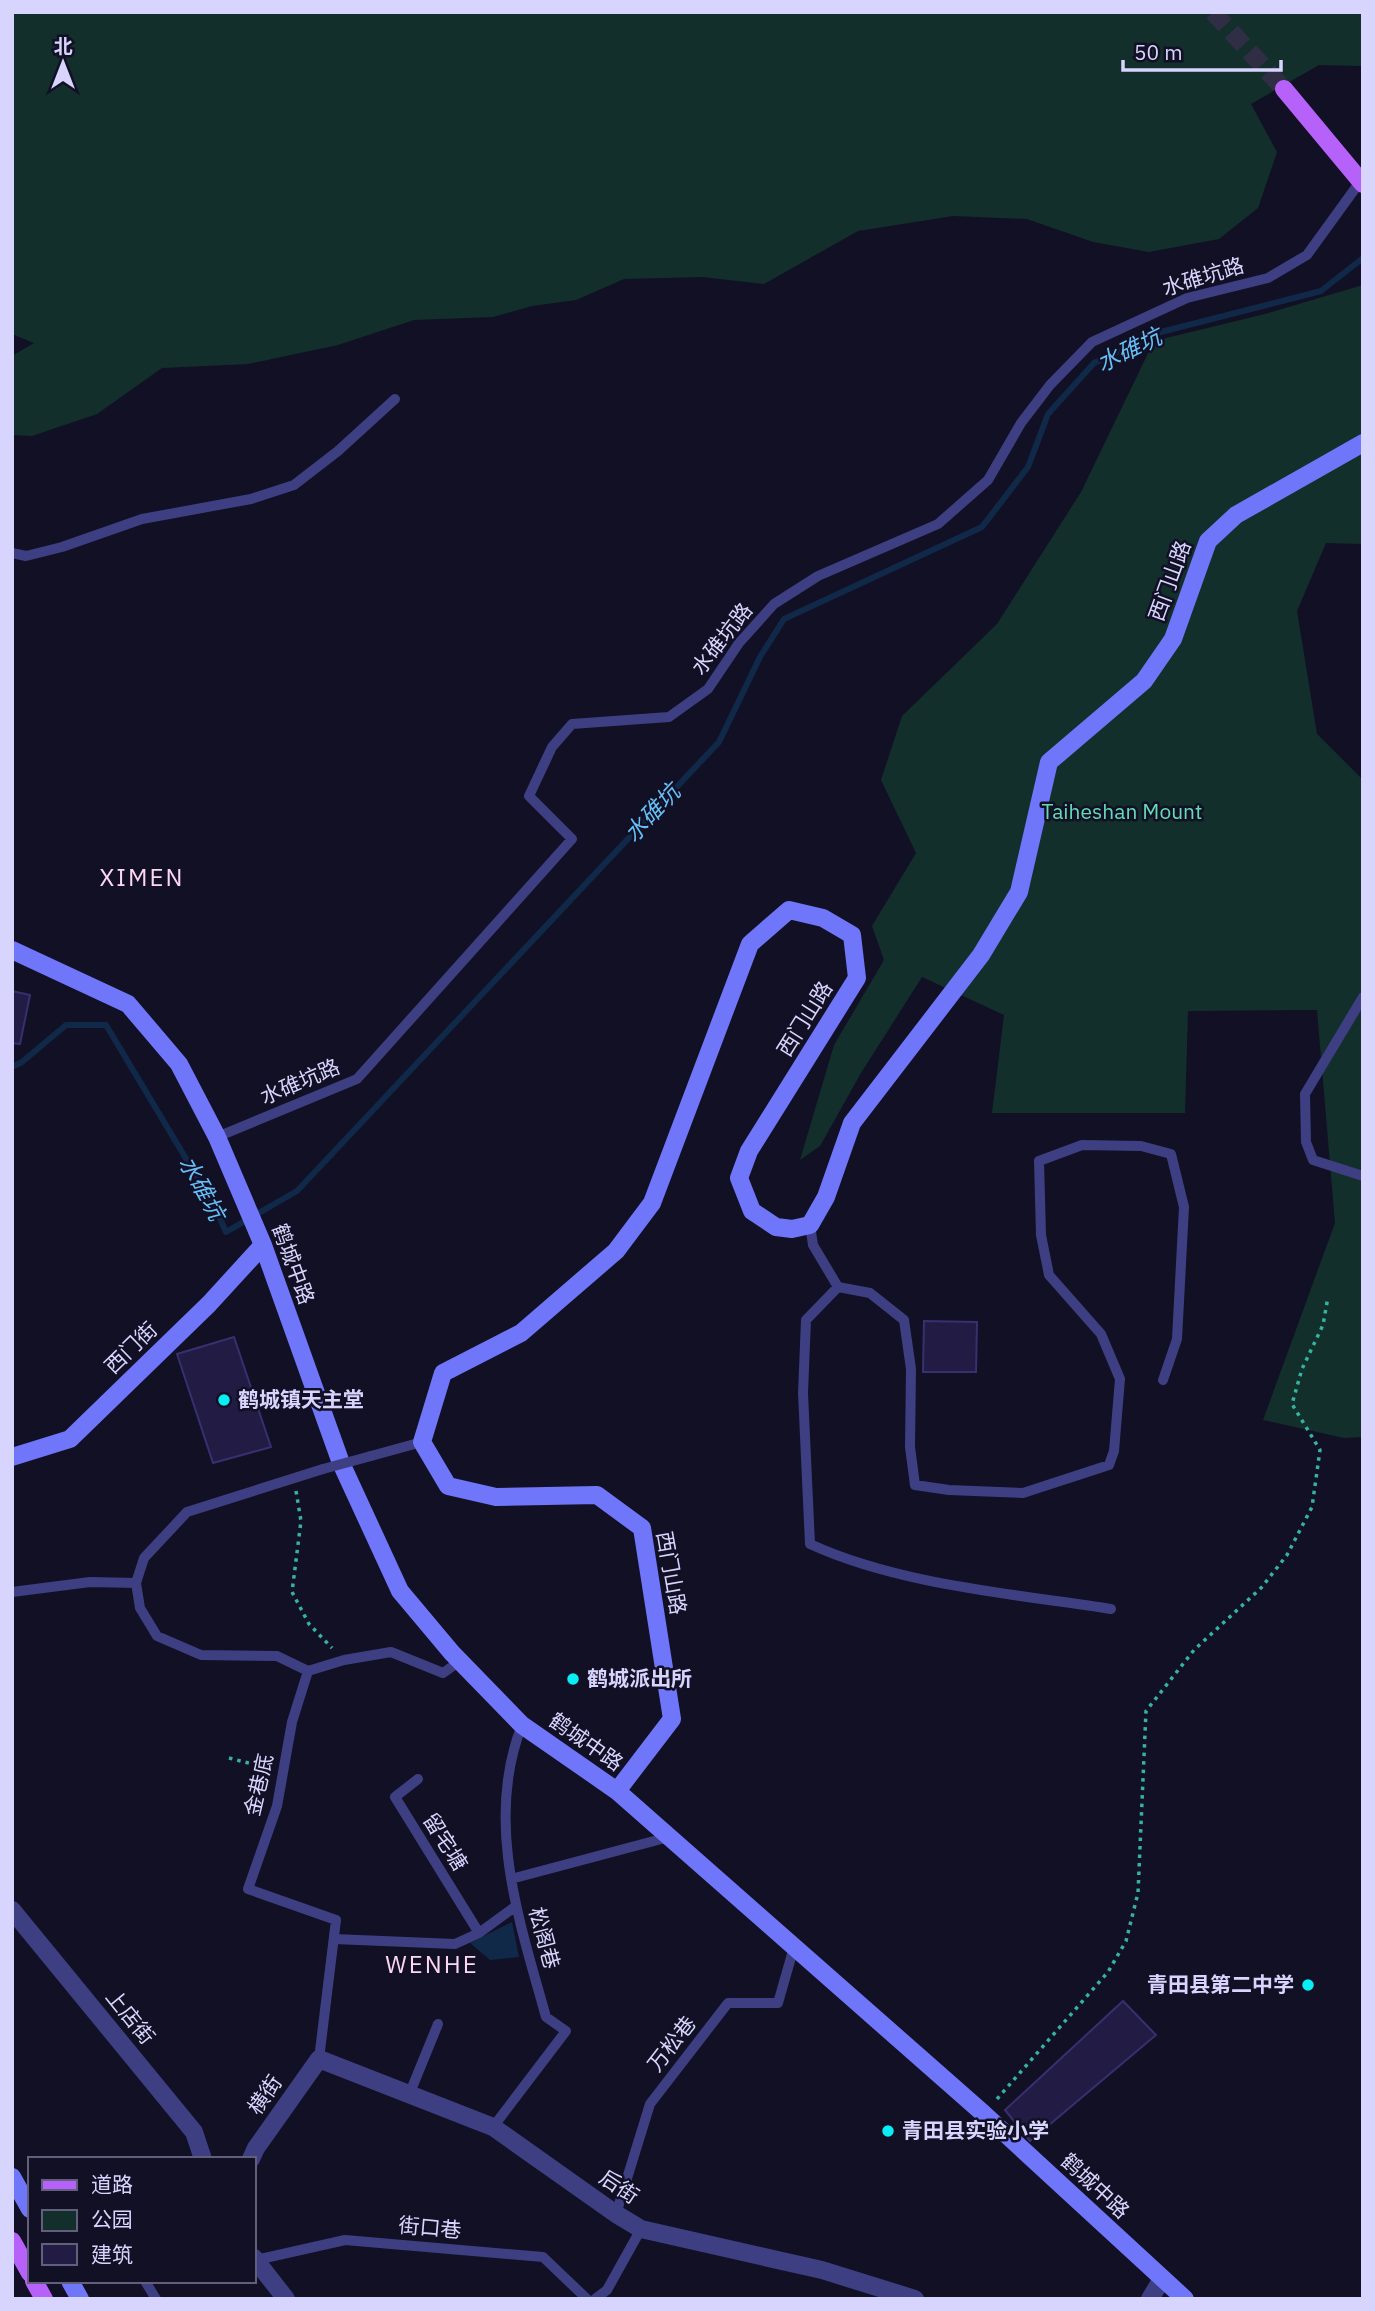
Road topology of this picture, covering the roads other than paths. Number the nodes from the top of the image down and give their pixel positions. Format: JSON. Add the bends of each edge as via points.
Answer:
{"nodes":[{"id":1,"x":1284,"y":89,"type":"tunnel mouth"},
{"id":2,"x":1363,"y":178,"type":"edge"},
{"id":3,"x":1363,"y":184,"type":"edge"},
{"id":4,"x":396,"y":399,"type":"dead end"},
{"id":5,"x":1363,"y":443,"type":"edge"},
{"id":6,"x":12,"y":553,"type":"edge"},
{"id":7,"x":12,"y":950,"type":"edge"},
{"id":8,"x":1363,"y":997,"type":"edge"},
{"id":9,"x":217,"y":1137,"type":"junction"},
{"id":10,"x":1363,"y":1175,"type":"edge"},
{"id":11,"x":810,"y":1225,"type":"junction"},
{"id":12,"x":260,"y":1238,"type":"junction"},
{"id":13,"x":838,"y":1287,"type":"junction"},
{"id":14,"x":1163,"y":1380,"type":"dead end"},
{"id":15,"x":422,"y":1442,"type":"junction"},
{"id":16,"x":12,"y":1457,"type":"edge"},
{"id":17,"x":136,"y":1583,"type":"junction"},
{"id":18,"x":12,"y":1592,"type":"edge"},
{"id":19,"x":1111,"y":1609,"type":"dead end"},
{"id":20,"x":460,"y":1661,"type":"junction"},
{"id":21,"x":308,"y":1671,"type":"junction"},
{"id":22,"x":522,"y":1725,"type":"junction"},
{"id":23,"x":418,"y":1779,"type":"dead end"},
{"id":24,"x":617,"y":1791,"type":"junction"},
{"id":25,"x":669,"y":1837,"type":"junction"},
{"id":26,"x":510,"y":1880,"type":"junction"},
{"id":27,"x":516,"y":1906,"type":"junction"},
{"id":28,"x":12,"y":1910,"type":"edge"},
{"id":29,"x":478,"y":1933,"type":"junction"},
{"id":30,"x":334,"y":1939,"type":"junction"},
{"id":31,"x":794,"y":1947,"type":"junction"},
{"id":32,"x":438,"y":2024,"type":"dead end"},
{"id":33,"x":319,"y":2059,"type":"junction"},
{"id":34,"x":409,"y":2095,"type":"junction"},
{"id":35,"x":493,"y":2127,"type":"junction"},
{"id":36,"x":202,"y":2157,"type":"edge"},
{"id":37,"x":252,"y":2157,"type":"edge"},
{"id":38,"x":12,"y":2177,"type":"edge"},
{"id":39,"x":28,"y":2205,"type":"edge"},
{"id":40,"x":616,"y":2214,"type":"junction"},
{"id":41,"x":640,"y":2229,"type":"junction"},
{"id":42,"x":12,"y":2241,"type":"edge"},
{"id":43,"x":256,"y":2259,"type":"edge"},
{"id":44,"x":256,"y":2260,"type":"edge"},
{"id":45,"x":28,"y":2269,"type":"edge"},
{"id":46,"x":1162,"y":2279,"type":"junction"},
{"id":47,"x":35,"y":2283,"type":"edge"},
{"id":48,"x":72,"y":2283,"type":"edge"},
{"id":49,"x":146,"y":2283,"type":"edge"},
{"id":50,"x":859,"y":2290,"type":"edge"},
{"id":51,"x":44,"y":2299,"type":"edge"},
{"id":52,"x":80,"y":2299,"type":"edge"},
{"id":53,"x":156,"y":2299,"type":"edge"},
{"id":54,"x":286,"y":2299,"type":"edge"},
{"id":55,"x":587,"y":2299,"type":"edge"},
{"id":56,"x":595,"y":2299,"type":"edge"},
{"id":57,"x":915,"y":2299,"type":"edge"},
{"id":58,"x":1150,"y":2299,"type":"edge"},
{"id":59,"x":1185,"y":2299,"type":"edge"}],
"edges":[{"from":1,"to":3,"type":"main road","bridge":true},
{"from":2,"to":9,"type":"lane","name":"水碓坑路","via":[[1307,255],[1268,278],[1187,298],[1092,342],[1021,423],[988,480],[937,524],[818,576],[774,604],[739,643],[708,689],[669,717],[572,724],[552,747],[529,796],[572,839],[357,1079]]},
{"from":4,"to":6,"type":"lane","via":[[294,485],[251,499],[142,519],[26,556]]},
{"from":5,"to":11,"type":"street","name":"西门山路","via":[[1236,514],[1208,541],[1173,639],[1144,681],[1049,762],[1019,892],[981,955],[852,1123],[826,1197]]},
{"from":7,"to":9,"type":"street","name":"鹤城中路","via":[[128,1004],[179,1064]]},
{"from":8,"to":10,"type":"lane","via":[[1306,1094],[1306,1142],[1313,1160]]},
{"from":9,"to":12,"type":"street","name":"鹤城中路"},
{"from":11,"to":13,"type":"lane","via":[[813,1245]]},
{"from":11,"to":15,"type":"street","name":"西门山路","via":[[776,1227],[752,1211],[739,1178],[749,1151],[857,978],[852,934],[823,918],[789,910],[750,944],[652,1203],[616,1251],[521,1334],[443,1373]]},
{"from":12,"to":16,"type":"street","name":"西门街","via":[[209,1304],[69,1439]]},
{"from":12,"to":20,"type":"street","name":"鹤城中路","via":[[341,1463],[400,1591]]},
{"from":13,"to":14,"type":"lane","via":[[870,1293],[904,1320],[911,1369],[910,1447],[915,1485],[1023,1493],[1109,1465],[1120,1379],[1101,1334],[1049,1275],[1041,1234],[1039,1161],[1083,1145],[1141,1146],[1171,1154],[1184,1208],[1177,1339]]},
{"from":13,"to":19,"type":"lane","via":[[806,1321],[803,1393],[810,1544],[910,1577]]},
{"from":15,"to":17,"type":"lane","bridge":true,"via":[[187,1512],[144,1558]]},
{"from":15,"to":24,"type":"street","name":"西门山路","via":[[448,1486],[496,1497],[597,1495],[642,1528],[672,1719]]},
{"from":17,"to":18,"type":"lane","via":[[90,1582]]},
{"from":17,"to":21,"type":"lane","via":[[139,1608],[157,1636],[201,1655],[277,1656]]},
{"from":20,"to":21,"type":"lane","via":[[443,1674],[391,1652]]},
{"from":20,"to":22,"type":"street","name":"鹤城中路"},
{"from":21,"to":30,"type":"lane","name":"金巷底","via":[[292,1722],[277,1806],[248,1889],[336,1920]]},
{"from":22,"to":24,"type":"street","name":"鹤城中路"},
{"from":22,"to":26,"type":"lane","name":"松阁巷","via":[[512,1750],[506,1803]]},
{"from":23,"to":29,"type":"lane","name":"留宅塘","via":[[395,1797]]},
{"from":24,"to":25,"type":"street","name":"鹤城中路"},
{"from":25,"to":26,"type":"lane"},
{"from":25,"to":31,"type":"street","name":"鹤城中路"},
{"from":26,"to":27,"type":"lane","name":"松阁巷"},
{"from":27,"to":29,"type":"lane"},
{"from":27,"to":35,"type":"lane","name":"松阁巷","via":[[546,2017],[566,2031]]},
{"from":28,"to":36,"type":"street","name":"上店街","via":[[194,2132]]},
{"from":29,"to":30,"type":"lane","via":[[455,1944]]},
{"from":30,"to":33,"type":"lane"},
{"from":31,"to":40,"type":"lane","name":"万松巷","via":[[778,2003],[728,2003],[650,2104]]},
{"from":31,"to":46,"type":"street","name":"鹤城中路"},
{"from":32,"to":34,"type":"lane"},
{"from":33,"to":34,"type":"street","name":"后街"},
{"from":33,"to":37,"type":"street","name":"横街"},
{"from":34,"to":35,"type":"street","name":"后街"},
{"from":35,"to":40,"type":"street","name":"后街"},
{"from":38,"to":39,"type":"street"},
{"from":40,"to":41,"type":"street","name":"后街"},
{"from":41,"to":50,"type":"street","name":"后街","via":[[822,2270]]},
{"from":41,"to":56,"type":"lane","via":[[607,2290]]},
{"from":42,"to":45,"type":"main road"},
{"from":43,"to":55,"type":"lane","name":"街口巷","via":[[345,2241],[543,2257]]},
{"from":44,"to":54,"type":"street"},
{"from":46,"to":58,"type":"street"},
{"from":46,"to":59,"type":"street","name":"鹤城中路"},
{"from":47,"to":51,"type":"main road"},
{"from":48,"to":52,"type":"street"},
{"from":49,"to":53,"type":"lane"},
{"from":50,"to":57,"type":"street","name":"后街"}]}
